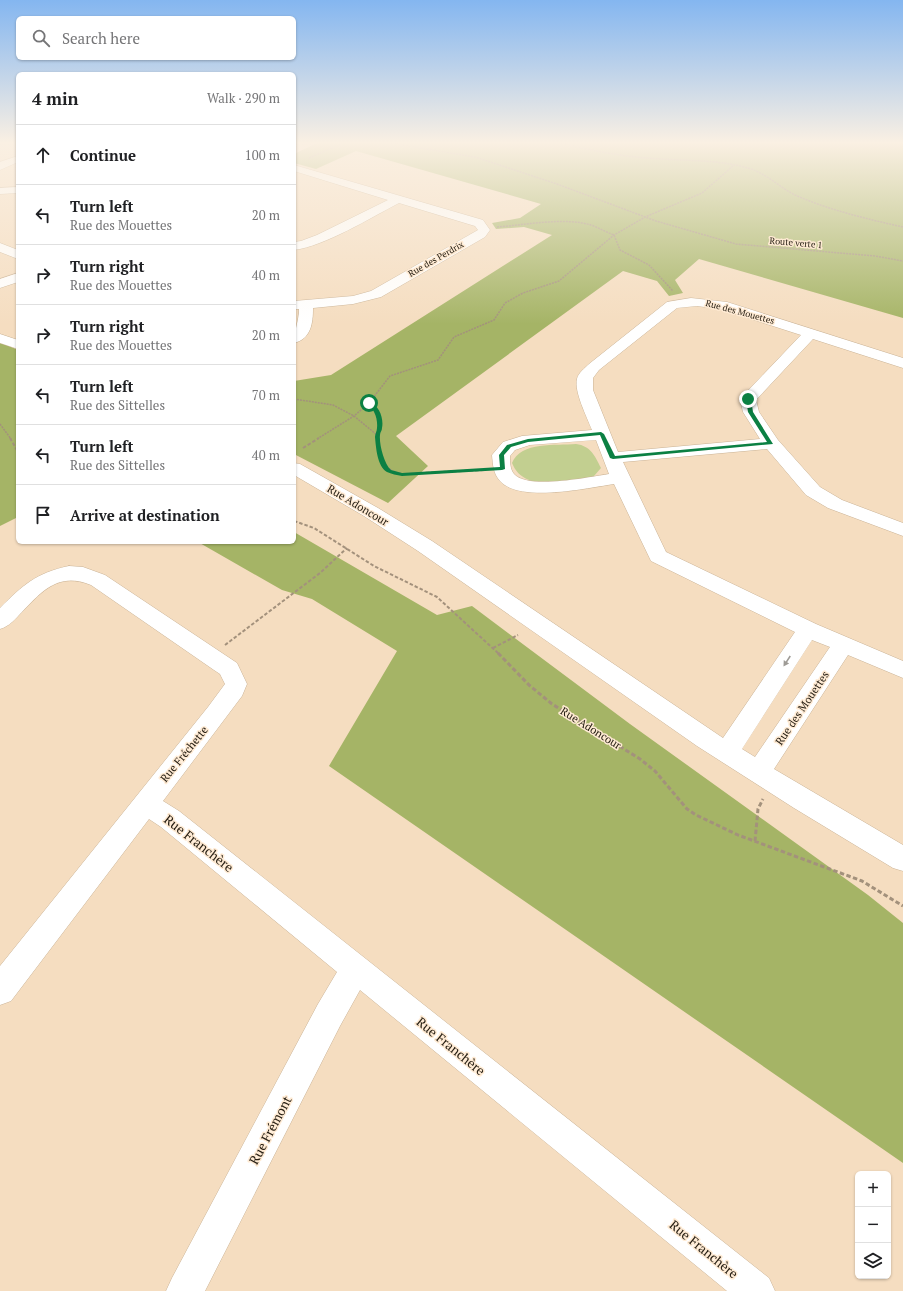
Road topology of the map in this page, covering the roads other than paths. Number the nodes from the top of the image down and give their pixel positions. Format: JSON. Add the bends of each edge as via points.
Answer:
{"nodes":[{"id":1,"x":390,"y":203,"type":"edge"},
{"id":2,"x":412,"y":203,"type":"edge"},
{"id":3,"x":296,"y":246,"type":"edge"},
{"id":4,"x":0,"y":247,"type":"edge"},
{"id":5,"x":16,"y":254,"type":"edge"},
{"id":6,"x":16,"y":278,"type":"edge"},
{"id":7,"x":0,"y":284,"type":"edge"},
{"id":8,"x":16,"y":289,"type":"edge"},
{"id":9,"x":0,"y":295,"type":"edge"},
{"id":10,"x":300,"y":304,"type":"edge"},
{"id":11,"x":811,"y":333,"type":"junction"},
{"id":12,"x":0,"y":338,"type":"edge"},
{"id":13,"x":296,"y":338,"type":"edge"},
{"id":14,"x":16,"y":344,"type":"edge"},
{"id":15,"x":903,"y":363,"type":"edge"},
{"id":16,"x":601,"y":434,"type":"junction"},
{"id":17,"x":771,"y":443,"type":"junction"},
{"id":18,"x":298,"y":458,"type":"edge"},
{"id":19,"x":613,"y":458,"type":"junction"},
{"id":20,"x":620,"y":478,"type":"junction"},
{"id":21,"x":903,"y":530,"type":"edge"},
{"id":22,"x":0,"y":620,"type":"edge"},
{"id":23,"x":808,"y":629,"type":"junction"},
{"id":24,"x":844,"y":644,"type":"junction"},
{"id":25,"x":903,"y":670,"type":"edge"},
{"id":26,"x":727,"y":752,"type":"junction"},
{"id":27,"x":763,"y":783,"type":"junction"},
{"id":28,"x":145,"y":803,"type":"junction"},
{"id":29,"x":903,"y":859,"type":"edge"},
{"id":30,"x":357,"y":970,"type":"junction"},
{"id":31,"x":0,"y":990,"type":"edge"},
{"id":32,"x":185,"y":1291,"type":"edge"},
{"id":33,"x":756,"y":1291,"type":"edge"}],
"edges":[{"from":1,"to":3,"type":"street","via":[[321,238]]},
{"from":2,"to":10,"type":"street","name":"Rue des Perdrix","via":[[479,224],[484,230],[376,294],[353,300]]},
{"from":4,"to":5,"type":"street"},
{"from":6,"to":7,"type":"street"},
{"from":8,"to":9,"type":"street"},
{"from":10,"to":13,"type":"street","name":"Rue des Perdrix","via":[[306,327]]},
{"from":11,"to":15,"type":"street","name":"Rue des Mouettes"},
{"from":11,"to":16,"type":"street","name":"Rue des Mouettes","via":[[722,305],[698,301],[672,305],[594,367],[585,378],[585,390]]},
{"from":11,"to":17,"type":"street","via":[[748,399],[751,412]]},
{"from":12,"to":14,"type":"street"},
{"from":16,"to":19,"type":"street","name":"Rue des Mouettes"},
{"from":16,"to":20,"type":"street","via":[[528,440],[509,446],[501,455],[502,469],[511,480],[524,487],[538,488]]},
{"from":17,"to":19,"type":"street"},
{"from":17,"to":21,"type":"street","via":[[813,491],[835,504]]},
{"from":18,"to":26,"type":"street","name":"Rue Adoncour","via":[[371,512]]},
{"from":19,"to":20,"type":"street","name":"Rue des Mouettes"},
{"from":20,"to":23,"type":"street","name":"Rue des Mouettes","via":[[658,556]]},
{"from":22,"to":28,"type":"street","name":"Rue Fréchette","via":[[37,586],[50,578],[62,573],[84,573],[229,669],[236,684],[234,690]]},
{"from":23,"to":24,"type":"street","name":"Rue des Mouettes"},
{"from":23,"to":26,"type":"street","one_way":true},
{"from":24,"to":25,"type":"street","name":"Rue des Mouettes"},
{"from":24,"to":27,"type":"street","name":"Rue des Mouettes"},
{"from":26,"to":27,"type":"street","name":"Rue Adoncour"},
{"from":27,"to":29,"type":"street","name":"Rue Adoncour"},
{"from":28,"to":30,"type":"street","name":"Rue Franchère","via":[[170,819]]},
{"from":28,"to":31,"type":"street","name":"Rue Fréchette"},
{"from":30,"to":32,"type":"street","name":"Rue Frémont","via":[[329,1015]]},
{"from":30,"to":33,"type":"street","name":"Rue Franchère"}]}
